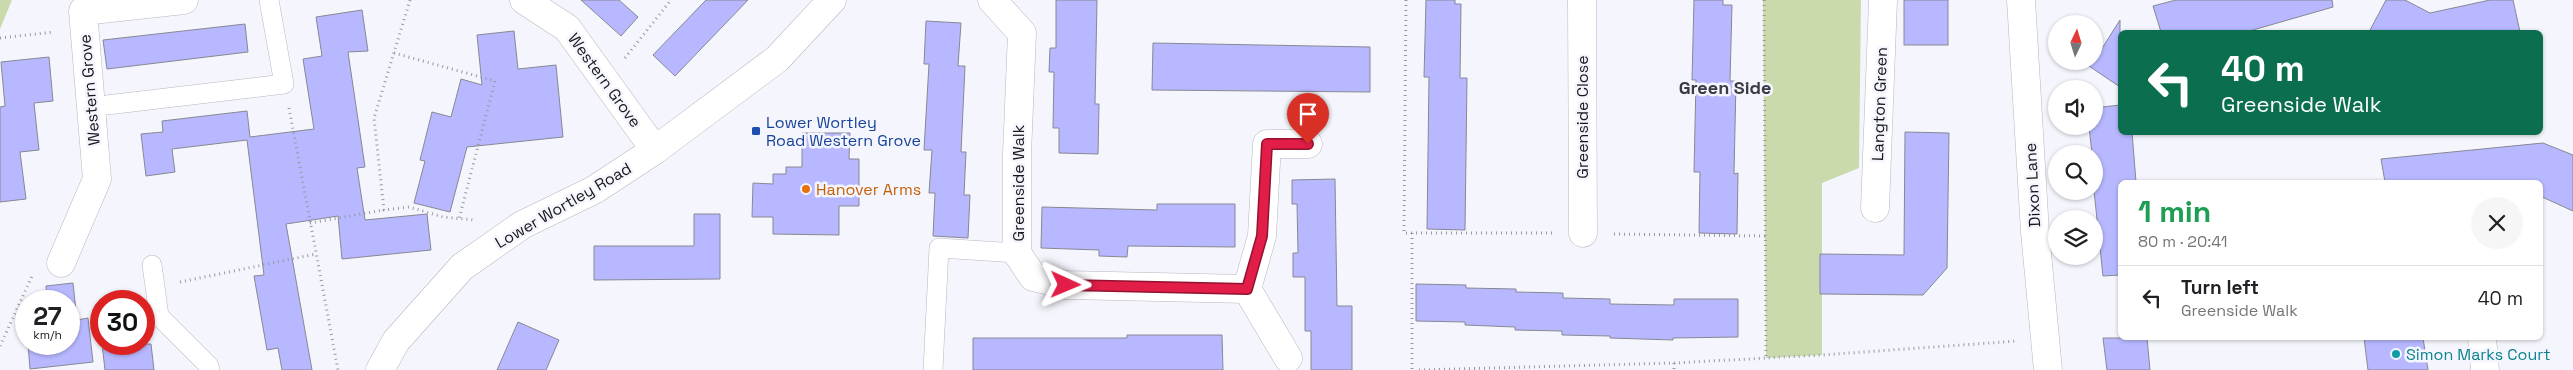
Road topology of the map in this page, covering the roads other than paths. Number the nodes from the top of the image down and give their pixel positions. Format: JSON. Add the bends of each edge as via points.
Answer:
{"nodes":[{"id":1,"x":184,"y":0,"type":"edge"},
{"id":2,"x":269,"y":0,"type":"edge"},
{"id":3,"x":524,"y":0,"type":"edge"},
{"id":4,"x":832,"y":0,"type":"edge"},
{"id":5,"x":992,"y":0,"type":"edge"},
{"id":6,"x":1582,"y":0,"type":"edge"},
{"id":7,"x":1883,"y":0,"type":"edge"},
{"id":8,"x":2022,"y":0,"type":"edge"},
{"id":9,"x":144,"y":2,"type":"edge"},
{"id":10,"x":107,"y":105,"type":"dead end"},
{"id":11,"x":1308,"y":144,"type":"dead end"},
{"id":12,"x":655,"y":150,"type":"junction"},
{"id":13,"x":1875,"y":208,"type":"dead end"},
{"id":14,"x":1583,"y":234,"type":"road end"},
{"id":15,"x":1017,"y":253,"type":"junction"},
{"id":16,"x":61,"y":263,"type":"road end"},
{"id":17,"x":152,"y":265,"type":"dead end"},
{"id":18,"x":1247,"y":289,"type":"junction"},
{"id":19,"x":2482,"y":340,"type":"edge"},
{"id":20,"x":1288,"y":358,"type":"dead end"},
{"id":21,"x":210,"y":370,"type":"edge"},
{"id":22,"x":380,"y":370,"type":"edge"},
{"id":23,"x":933,"y":370,"type":"edge"},
{"id":24,"x":2048,"y":370,"type":"edge"},
{"id":25,"x":2484,"y":370,"type":"edge"}],
"edges":[{"from":1,"to":9,"type":"street","name":"Western Grove"},
{"from":2,"to":10,"type":"lane","name":"Western Grove","via":[[284,84]]},
{"from":3,"to":12,"type":"street","name":"Western Grove","via":[[567,28]]},
{"from":4,"to":12,"type":"street","name":"Lower Wortley Road","via":[[777,59]]},
{"from":5,"to":15,"type":"street","name":"Greenside Walk","via":[[1022,33]]},
{"from":6,"to":14,"type":"street","name":"Greenside Close"},
{"from":7,"to":13,"type":"street","name":"Langton Green"},
{"from":8,"to":24,"type":"street","name":"Dixon Lane","via":[[2035,232]]},
{"from":9,"to":16,"type":"street","name":"Western Grove","via":[[83,11],[97,179]]},
{"from":11,"to":18,"type":"street","via":[[1267,144],[1262,236]]},
{"from":12,"to":22,"type":"street","name":"Lower Wortley Road","via":[[594,190],[522,225],[462,267],[396,341]]},
{"from":15,"to":18,"type":"street","name":"Greenside Walk","via":[[1033,277],[1066,285]]},
{"from":15,"to":23,"type":"lane","via":[[939,248]]},
{"from":17,"to":21,"type":"lane","via":[[159,316]]},
{"from":18,"to":20,"type":"street"},
{"from":19,"to":25,"type":"street"}]}
